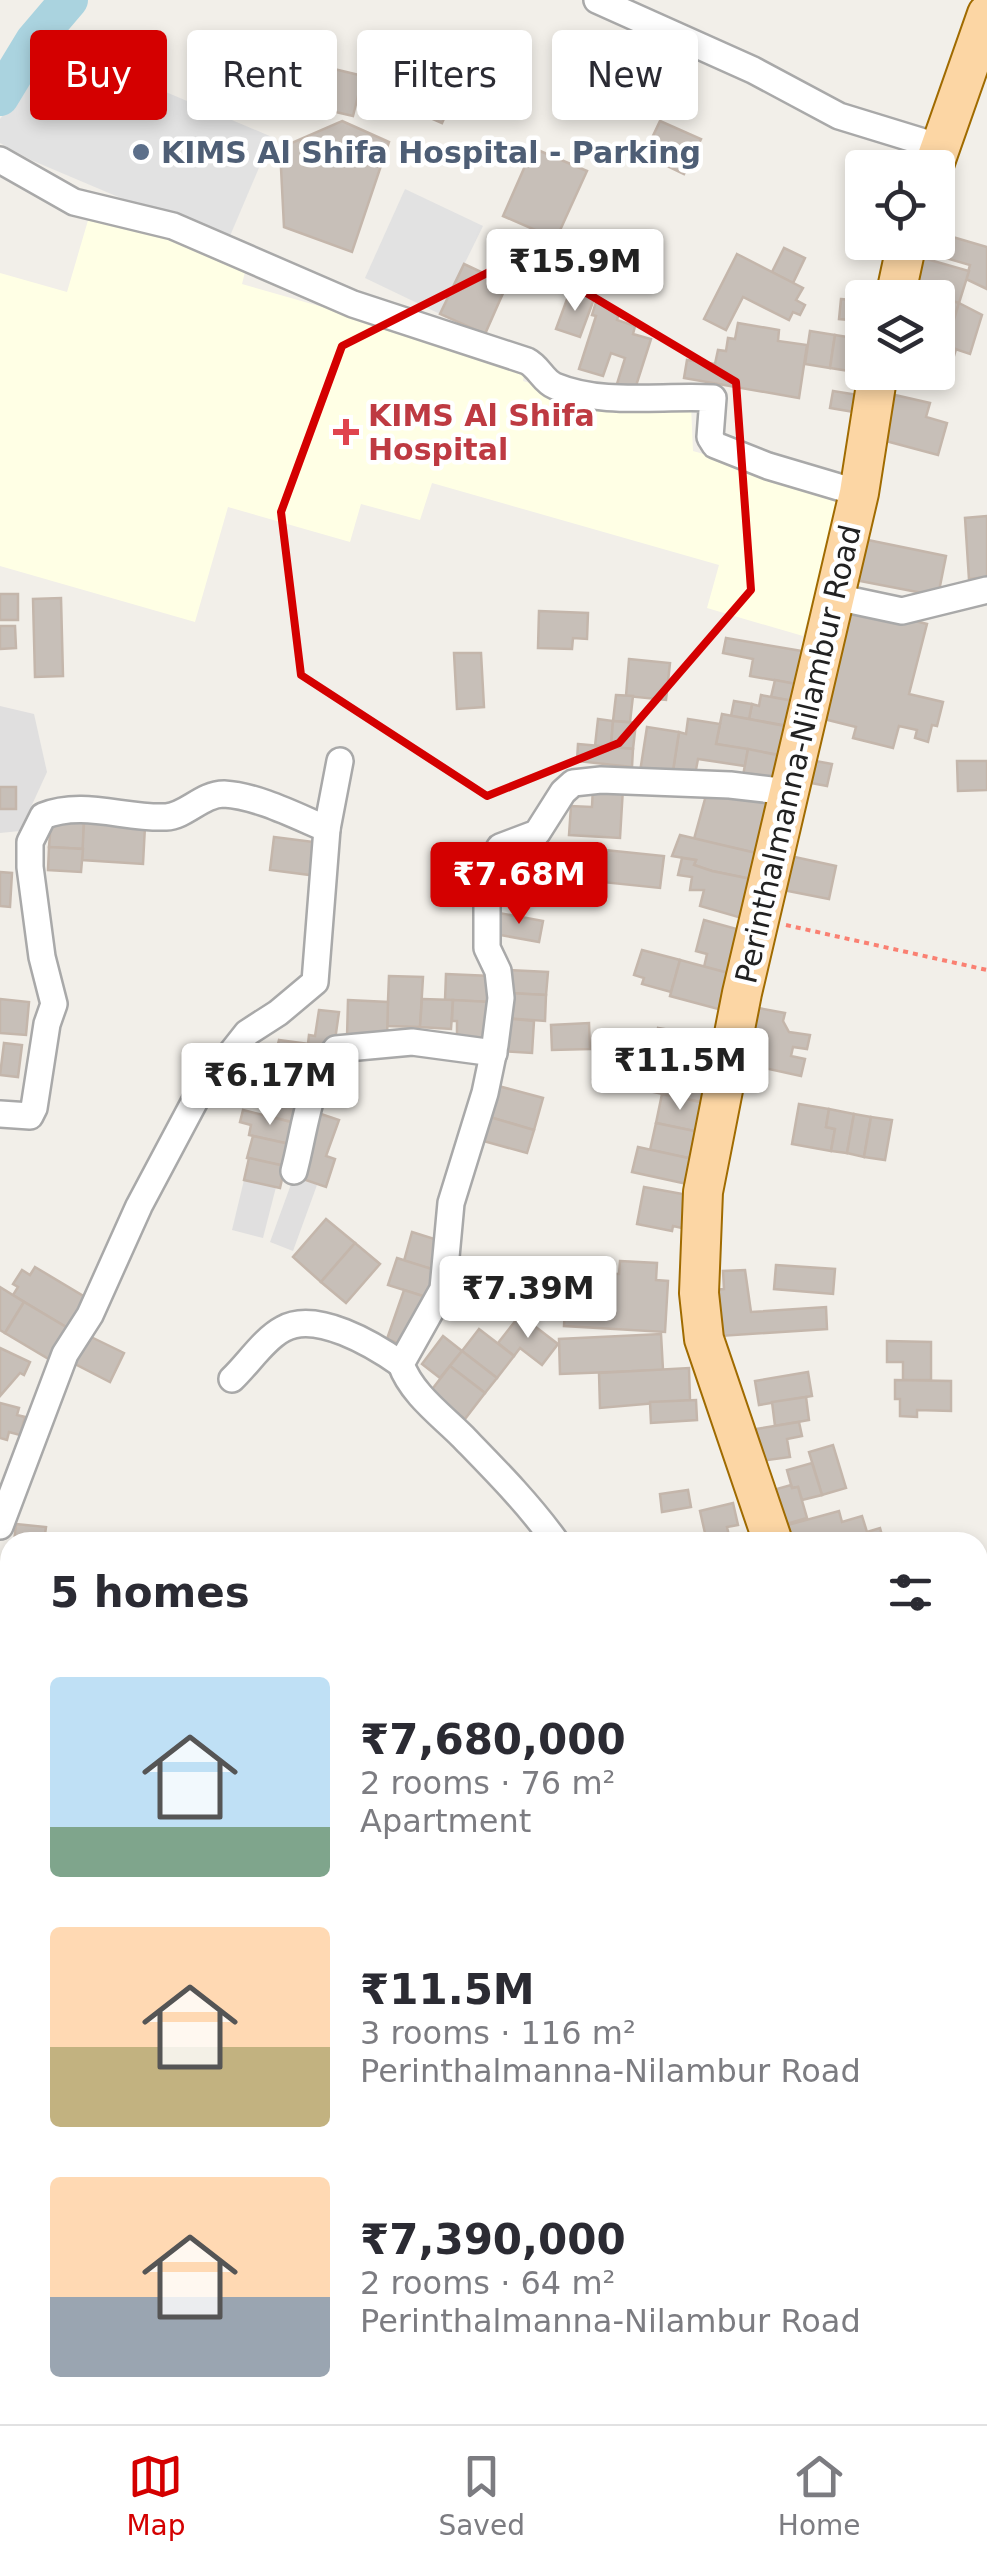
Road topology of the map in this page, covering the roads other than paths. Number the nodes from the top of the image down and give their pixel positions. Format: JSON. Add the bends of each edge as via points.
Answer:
{"nodes":[{"id":1,"x":597,"y":0,"type":"edge"},
{"id":2,"x":987,"y":14,"type":"edge"},
{"id":3,"x":919,"y":150,"type":"edge"},
{"id":4,"x":938,"y":150,"type":"edge"},
{"id":5,"x":0,"y":160,"type":"edge"},
{"id":6,"x":875,"y":390,"type":"edge"},
{"id":7,"x":860,"y":493,"type":"junction"},
{"id":8,"x":987,"y":590,"type":"edge"},
{"id":9,"x":836,"y":597,"type":"junction"},
{"id":10,"x":340,"y":761,"type":"dead end"},
{"id":11,"x":789,"y":792,"type":"junction"},
{"id":12,"x":327,"y":829,"type":"junction"},
{"id":13,"x":494,"y":1053,"type":"junction"},
{"id":14,"x":0,"y":1114,"type":"edge"},
{"id":15,"x":294,"y":1171,"type":"dead end"},
{"id":16,"x":400,"y":1364,"type":"junction"},
{"id":17,"x":232,"y":1380,"type":"dead end"},
{"id":18,"x":0,"y":1526,"type":"edge"},
{"id":19,"x":549,"y":1532,"type":"edge"},
{"id":20,"x":771,"y":1532,"type":"edge"}],
"edges":[{"from":1,"to":3,"type":"street"},
{"from":2,"to":4,"type":"main road"},
{"from":5,"to":7,"type":"street","via":[[74,202],[173,226],[352,304],[526,361],[549,384],[607,398],[712,398],[714,445]]},
{"from":6,"to":7,"type":"main road","name":"Perinthalmanna-Nilambur Road"},
{"from":7,"to":9,"type":"main road","name":"Perinthalmanna-Nilambur Road"},
{"from":8,"to":9,"type":"street","via":[[902,611]]},
{"from":9,"to":11,"type":"main road","name":"Perinthalmanna-Nilambur Road"},
{"from":10,"to":12,"type":"street"},
{"from":11,"to":13,"type":"street","via":[[573,783],[536,833],[500,847],[487,880],[487,948],[502,998]]},
{"from":11,"to":20,"type":"main road","name":"Perinthalmanna-Nilambur Road","via":[[703,1192],[698,1292],[704,1340]]},
{"from":12,"to":14,"type":"street","via":[[221,794],[170,817],[78,808],[43,816],[30,842],[30,866],[54,1004],[34,1108],[30,1116]]},
{"from":12,"to":18,"type":"street","via":[[315,982],[247,1034],[198,1095],[65,1354]]},
{"from":13,"to":15,"type":"street","via":[[412,1042],[336,1049],[315,1082]]},
{"from":13,"to":16,"type":"street","via":[[451,1203],[444,1289]]},
{"from":16,"to":17,"type":"street","via":[[357,1337],[297,1324],[274,1336]]},
{"from":16,"to":19,"type":"street"}]}
